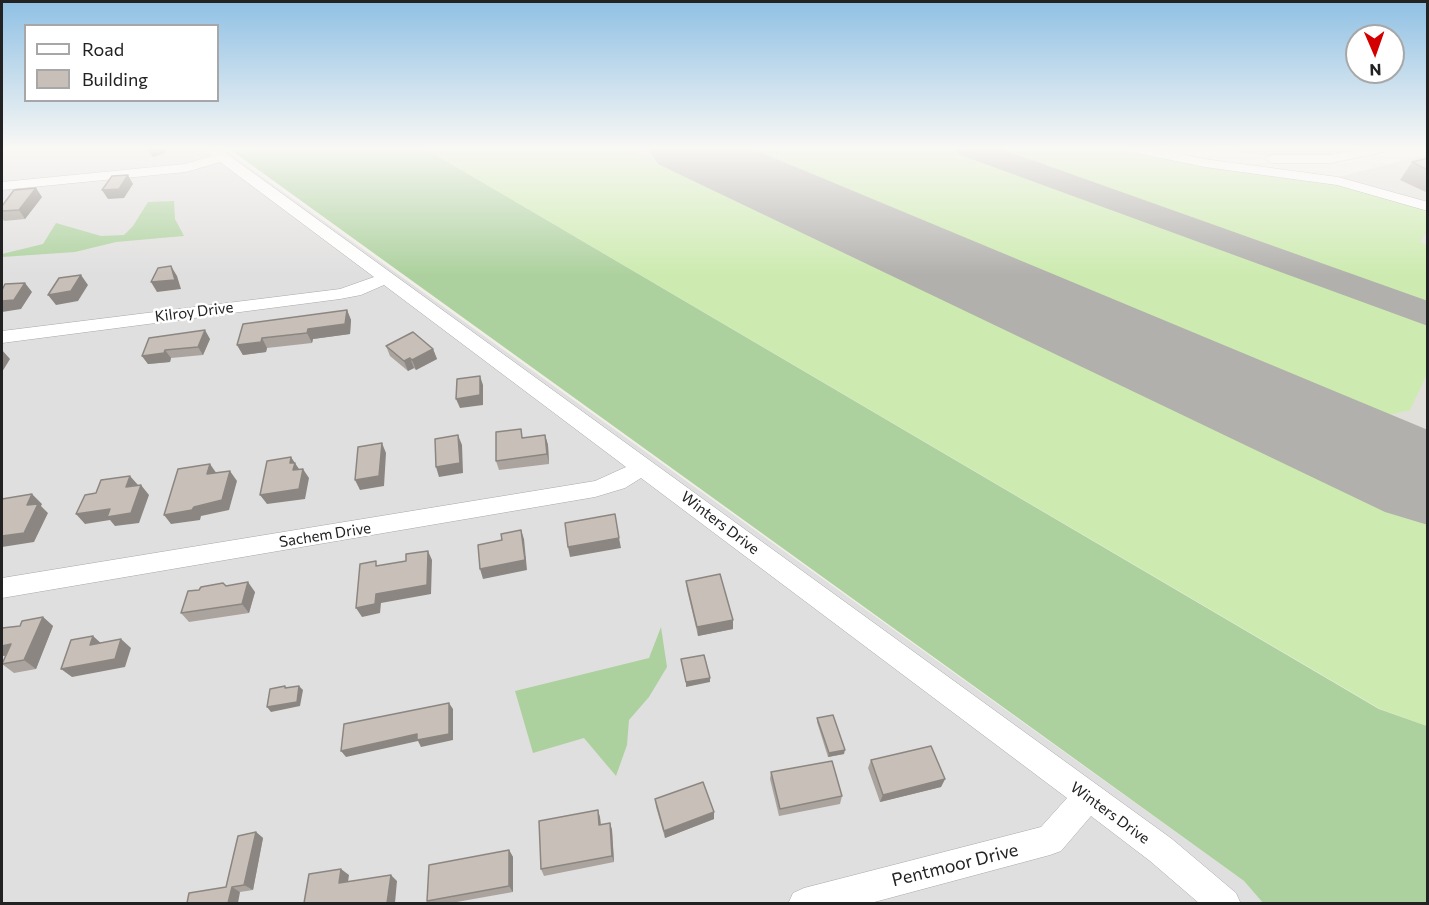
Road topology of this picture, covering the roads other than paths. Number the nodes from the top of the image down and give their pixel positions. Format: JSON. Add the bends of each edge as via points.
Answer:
{"nodes":[{"id":1,"x":266,"y":190,"type":"edge"},
{"id":2,"x":1370,"y":190,"type":"edge"},
{"id":3,"x":1428,"y":207,"type":"edge"},
{"id":4,"x":384,"y":279,"type":"junction"},
{"id":5,"x":2,"y":337,"type":"edge"},
{"id":6,"x":644,"y":467,"type":"junction"},
{"id":7,"x":2,"y":588,"type":"edge"},
{"id":8,"x":1088,"y":797,"type":"junction"},
{"id":9,"x":804,"y":903,"type":"edge"},
{"id":10,"x":1226,"y":903,"type":"edge"}],
"edges":[{"from":1,"to":4,"type":"street","name":"Winters Drive"},
{"from":2,"to":3,"type":"street"},
{"from":4,"to":5,"type":"street","name":"Kilroy Drive","via":[[340,294]]},
{"from":4,"to":6,"type":"street","name":"Winters Drive"},
{"from":6,"to":7,"type":"street","name":"Sachem Drive","via":[[595,489]]},
{"from":6,"to":8,"type":"street","name":"Winters Drive"},
{"from":8,"to":9,"type":"street","name":"Pentmoor Drive","via":[[1050,840]]},
{"from":8,"to":10,"type":"street","name":"Winters Drive"}]}
